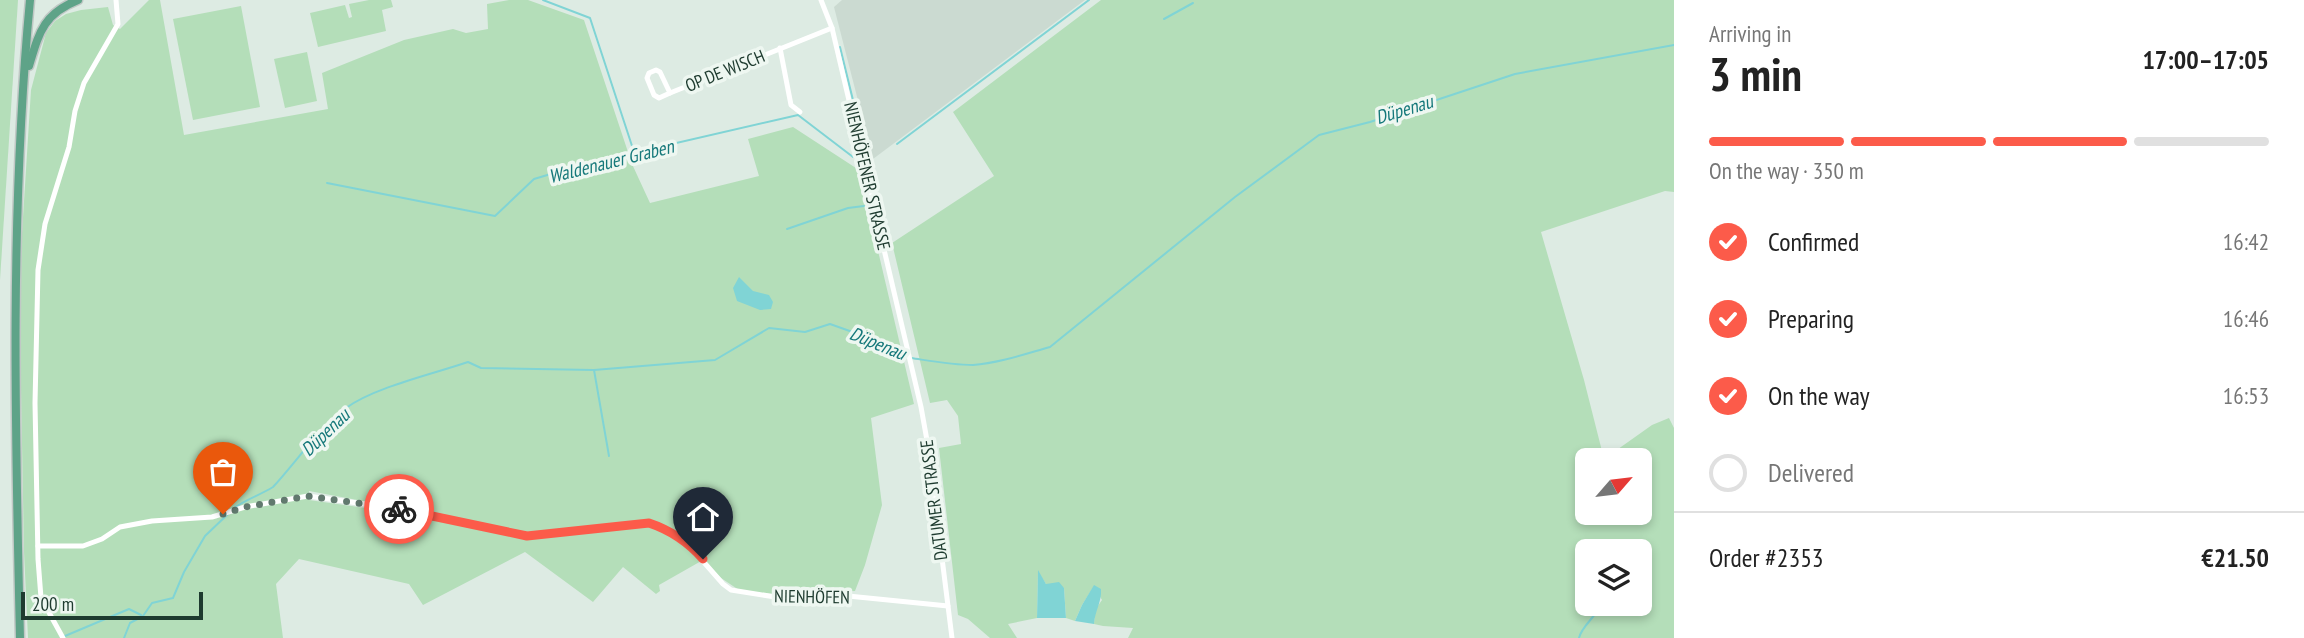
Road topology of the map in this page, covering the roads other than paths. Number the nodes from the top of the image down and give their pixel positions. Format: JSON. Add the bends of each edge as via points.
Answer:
{"nodes":[{"id":1,"x":30,"y":0,"type":"edge"},
{"id":2,"x":78,"y":0,"type":"edge"},
{"id":3,"x":116,"y":0,"type":"edge"},
{"id":4,"x":821,"y":0,"type":"edge"},
{"id":5,"x":832,"y":28,"type":"junction"},
{"id":6,"x":780,"y":48,"type":"junction"},
{"id":7,"x":24,"y":83,"type":"junction"},
{"id":8,"x":670,"y":93,"type":"junction"},
{"id":9,"x":800,"y":112,"type":"dead end"},
{"id":10,"x":911,"y":363,"type":"joint"},
{"id":11,"x":38,"y":546,"type":"junction"},
{"id":12,"x":948,"y":606,"type":"junction"},
{"id":13,"x":20,"y":638,"type":"edge"},
{"id":14,"x":63,"y":638,"type":"edge"},
{"id":15,"x":952,"y":638,"type":"edge"}],
"edges":[{"from":1,"to":7,"type":"main road"},
{"from":2,"to":7,"type":"main road","via":[[45,22]]},
{"from":3,"to":11,"type":"street","via":[[118,24],[84,83],[75,111],[45,224],[38,270]]},
{"from":4,"to":5,"type":"street","name":"NIENHÖFENER STRASSE"},
{"from":5,"to":6,"type":"street","name":"OP DE WISCH"},
{"from":5,"to":10,"type":"street","name":"NIENHÖFENER STRASSE"},
{"from":6,"to":8,"type":"street","name":"OP DE WISCH"},
{"from":6,"to":9,"type":"street","name":"OP DE WISCH","via":[[791,106]]},
{"from":7,"to":13,"type":"main road","via":[[15,282]]},
{"from":8,"to":8,"type":"street","name":"OP DE WISCH","via":[[660,72],[649,73],[654,96]]},
{"from":10,"to":12,"type":"street","name":"DATUMER STRASSE","via":[[928,446]]},
{"from":11,"to":12,"type":"street","name":"NIENHÖFEN","via":[[83,546],[120,527],[223,514],[308,496],[527,536],[649,523],[687,543],[723,584],[740,593],[788,599],[838,595]]},
{"from":11,"to":14,"type":"street","via":[[41,598]]},
{"from":12,"to":15,"type":"street","name":"DATUMER STRASSE"}]}
